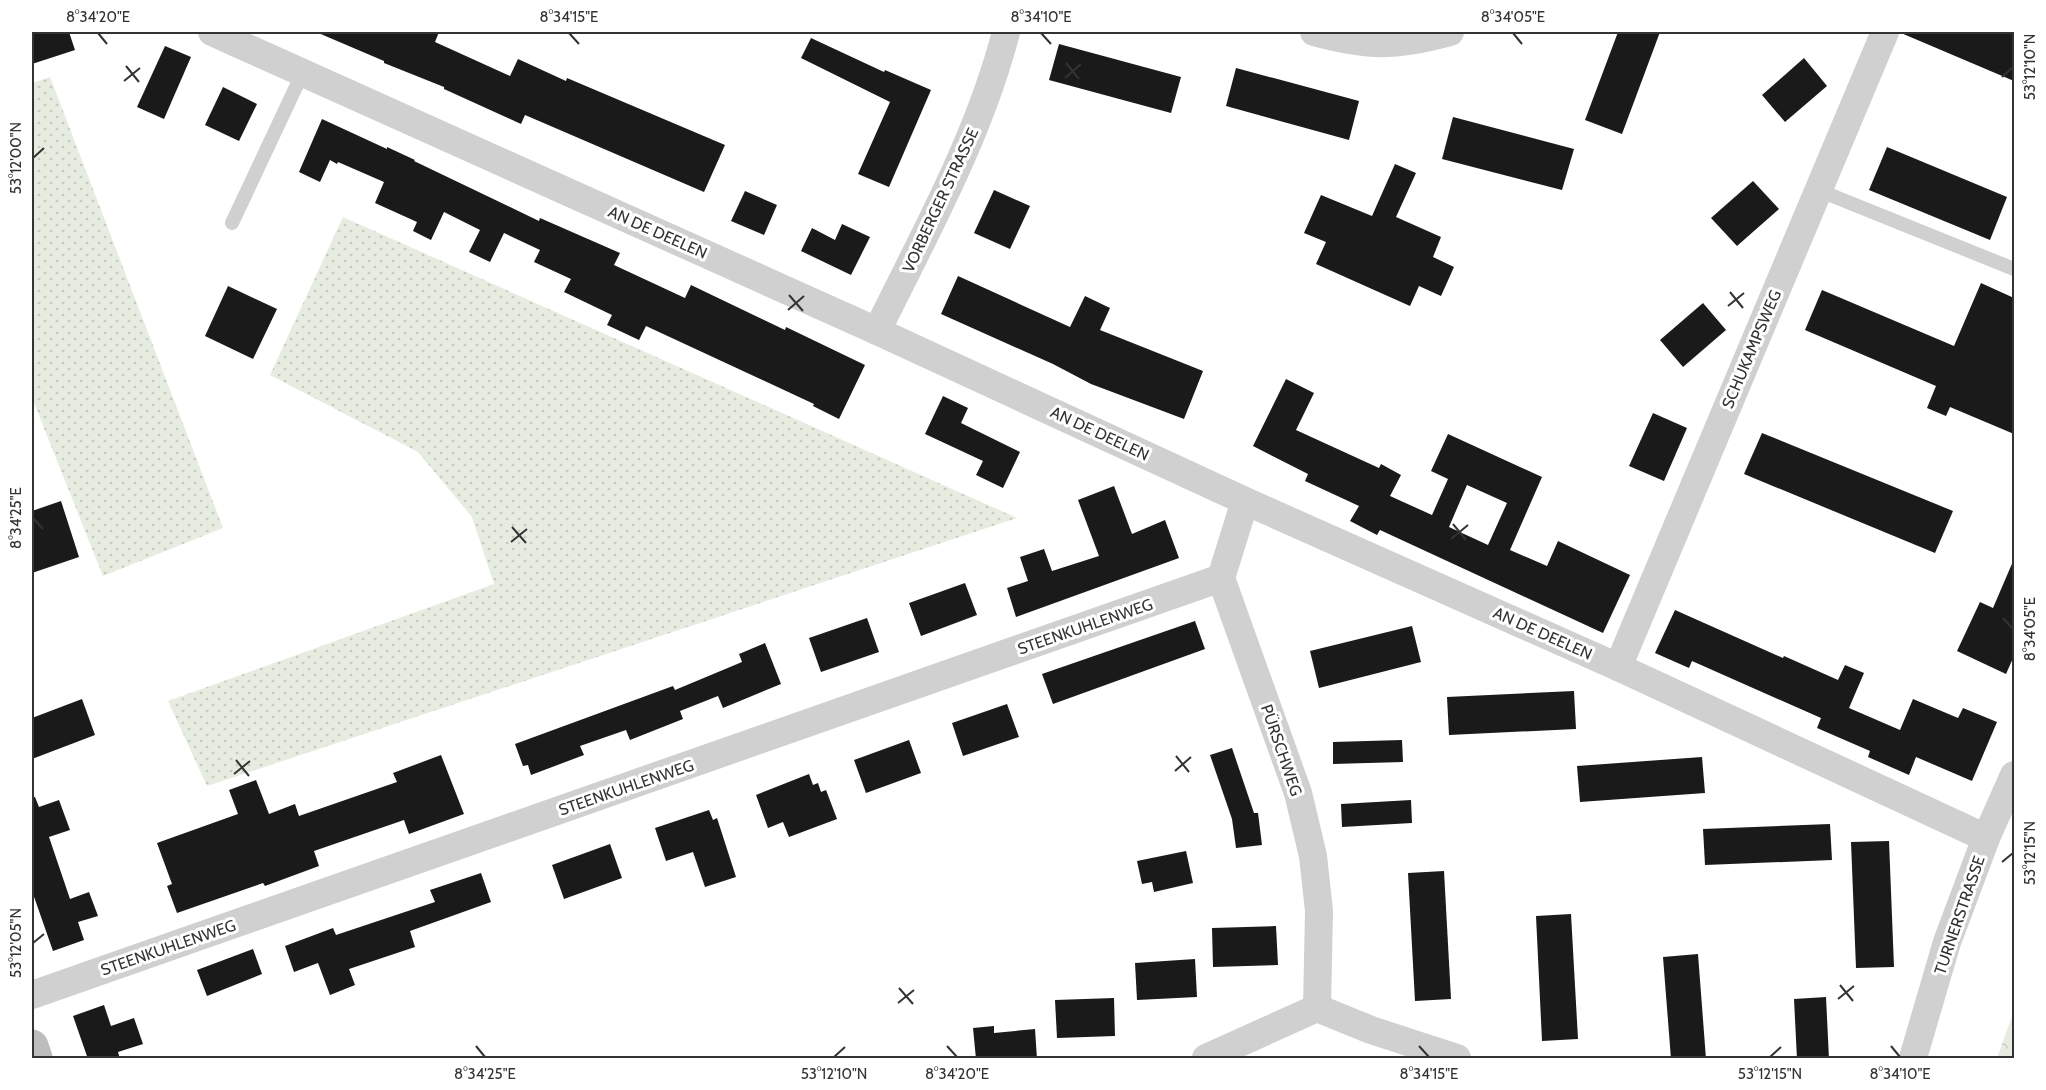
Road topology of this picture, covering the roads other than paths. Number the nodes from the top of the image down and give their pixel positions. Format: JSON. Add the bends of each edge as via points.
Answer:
{"nodes":[{"id":1,"x":212,"y":32,"type":"edge"},
{"id":2,"x":1006,"y":32,"type":"edge"},
{"id":3,"x":1314,"y":32,"type":"edge"},
{"id":4,"x":1450,"y":32,"type":"edge"},
{"id":5,"x":1885,"y":32,"type":"edge"},
{"id":6,"x":303,"y":72,"type":"junction"},
{"id":7,"x":1818,"y":190,"type":"junction"},
{"id":8,"x":232,"y":224,"type":"dead end"},
{"id":9,"x":2014,"y":269,"type":"edge"},
{"id":10,"x":877,"y":331,"type":"junction"},
{"id":11,"x":1245,"y":501,"type":"junction"},
{"id":12,"x":1221,"y":578,"type":"junction"},
{"id":13,"x":1618,"y":667,"type":"junction"},
{"id":14,"x":2014,"y":775,"type":"edge"},
{"id":15,"x":1986,"y":838,"type":"junction"},
{"id":16,"x":32,"y":995,"type":"edge"},
{"id":17,"x":1317,"y":1008,"type":"junction"},
{"id":18,"x":32,"y":1046,"type":"edge"},
{"id":19,"x":36,"y":1059,"type":"edge"},
{"id":20,"x":1206,"y":1059,"type":"edge"},
{"id":21,"x":1457,"y":1059,"type":"edge"},
{"id":22,"x":1913,"y":1059,"type":"edge"}],
"edges":[{"from":1,"to":6,"type":"street","name":"AN DE DEELEN"},
{"from":2,"to":10,"type":"street","name":"VORBERGER STRASSE","via":[[962,158]]},
{"from":3,"to":4,"type":"street","via":[[1350,42],[1379,44],[1415,42]]},
{"from":5,"to":7,"type":"street","name":"SCHUKAMPSWEG"},
{"from":6,"to":8,"type":"lane"},
{"from":6,"to":10,"type":"street","name":"AN DE DEELEN"},
{"from":7,"to":9,"type":"lane"},
{"from":7,"to":13,"type":"street","name":"SCHUKAMPSWEG"},
{"from":10,"to":11,"type":"street","name":"AN DE DEELEN"},
{"from":11,"to":12,"type":"street"},
{"from":11,"to":13,"type":"street","name":"AN DE DEELEN"},
{"from":12,"to":16,"type":"street","name":"STEENKUHLENWEG"},
{"from":12,"to":17,"type":"street","name":"PÜRSCHWEG","via":[[1298,793],[1313,856],[1319,911]]},
{"from":13,"to":15,"type":"street","name":"AN DE DEELEN"},
{"from":14,"to":15,"type":"street","name":"TURNERSTRASSE"},
{"from":15,"to":22,"type":"street","name":"TURNERSTRASSE","via":[[1947,942]]},
{"from":17,"to":20,"type":"street"},
{"from":17,"to":21,"type":"street"},
{"from":18,"to":19,"type":"main road"}]}
